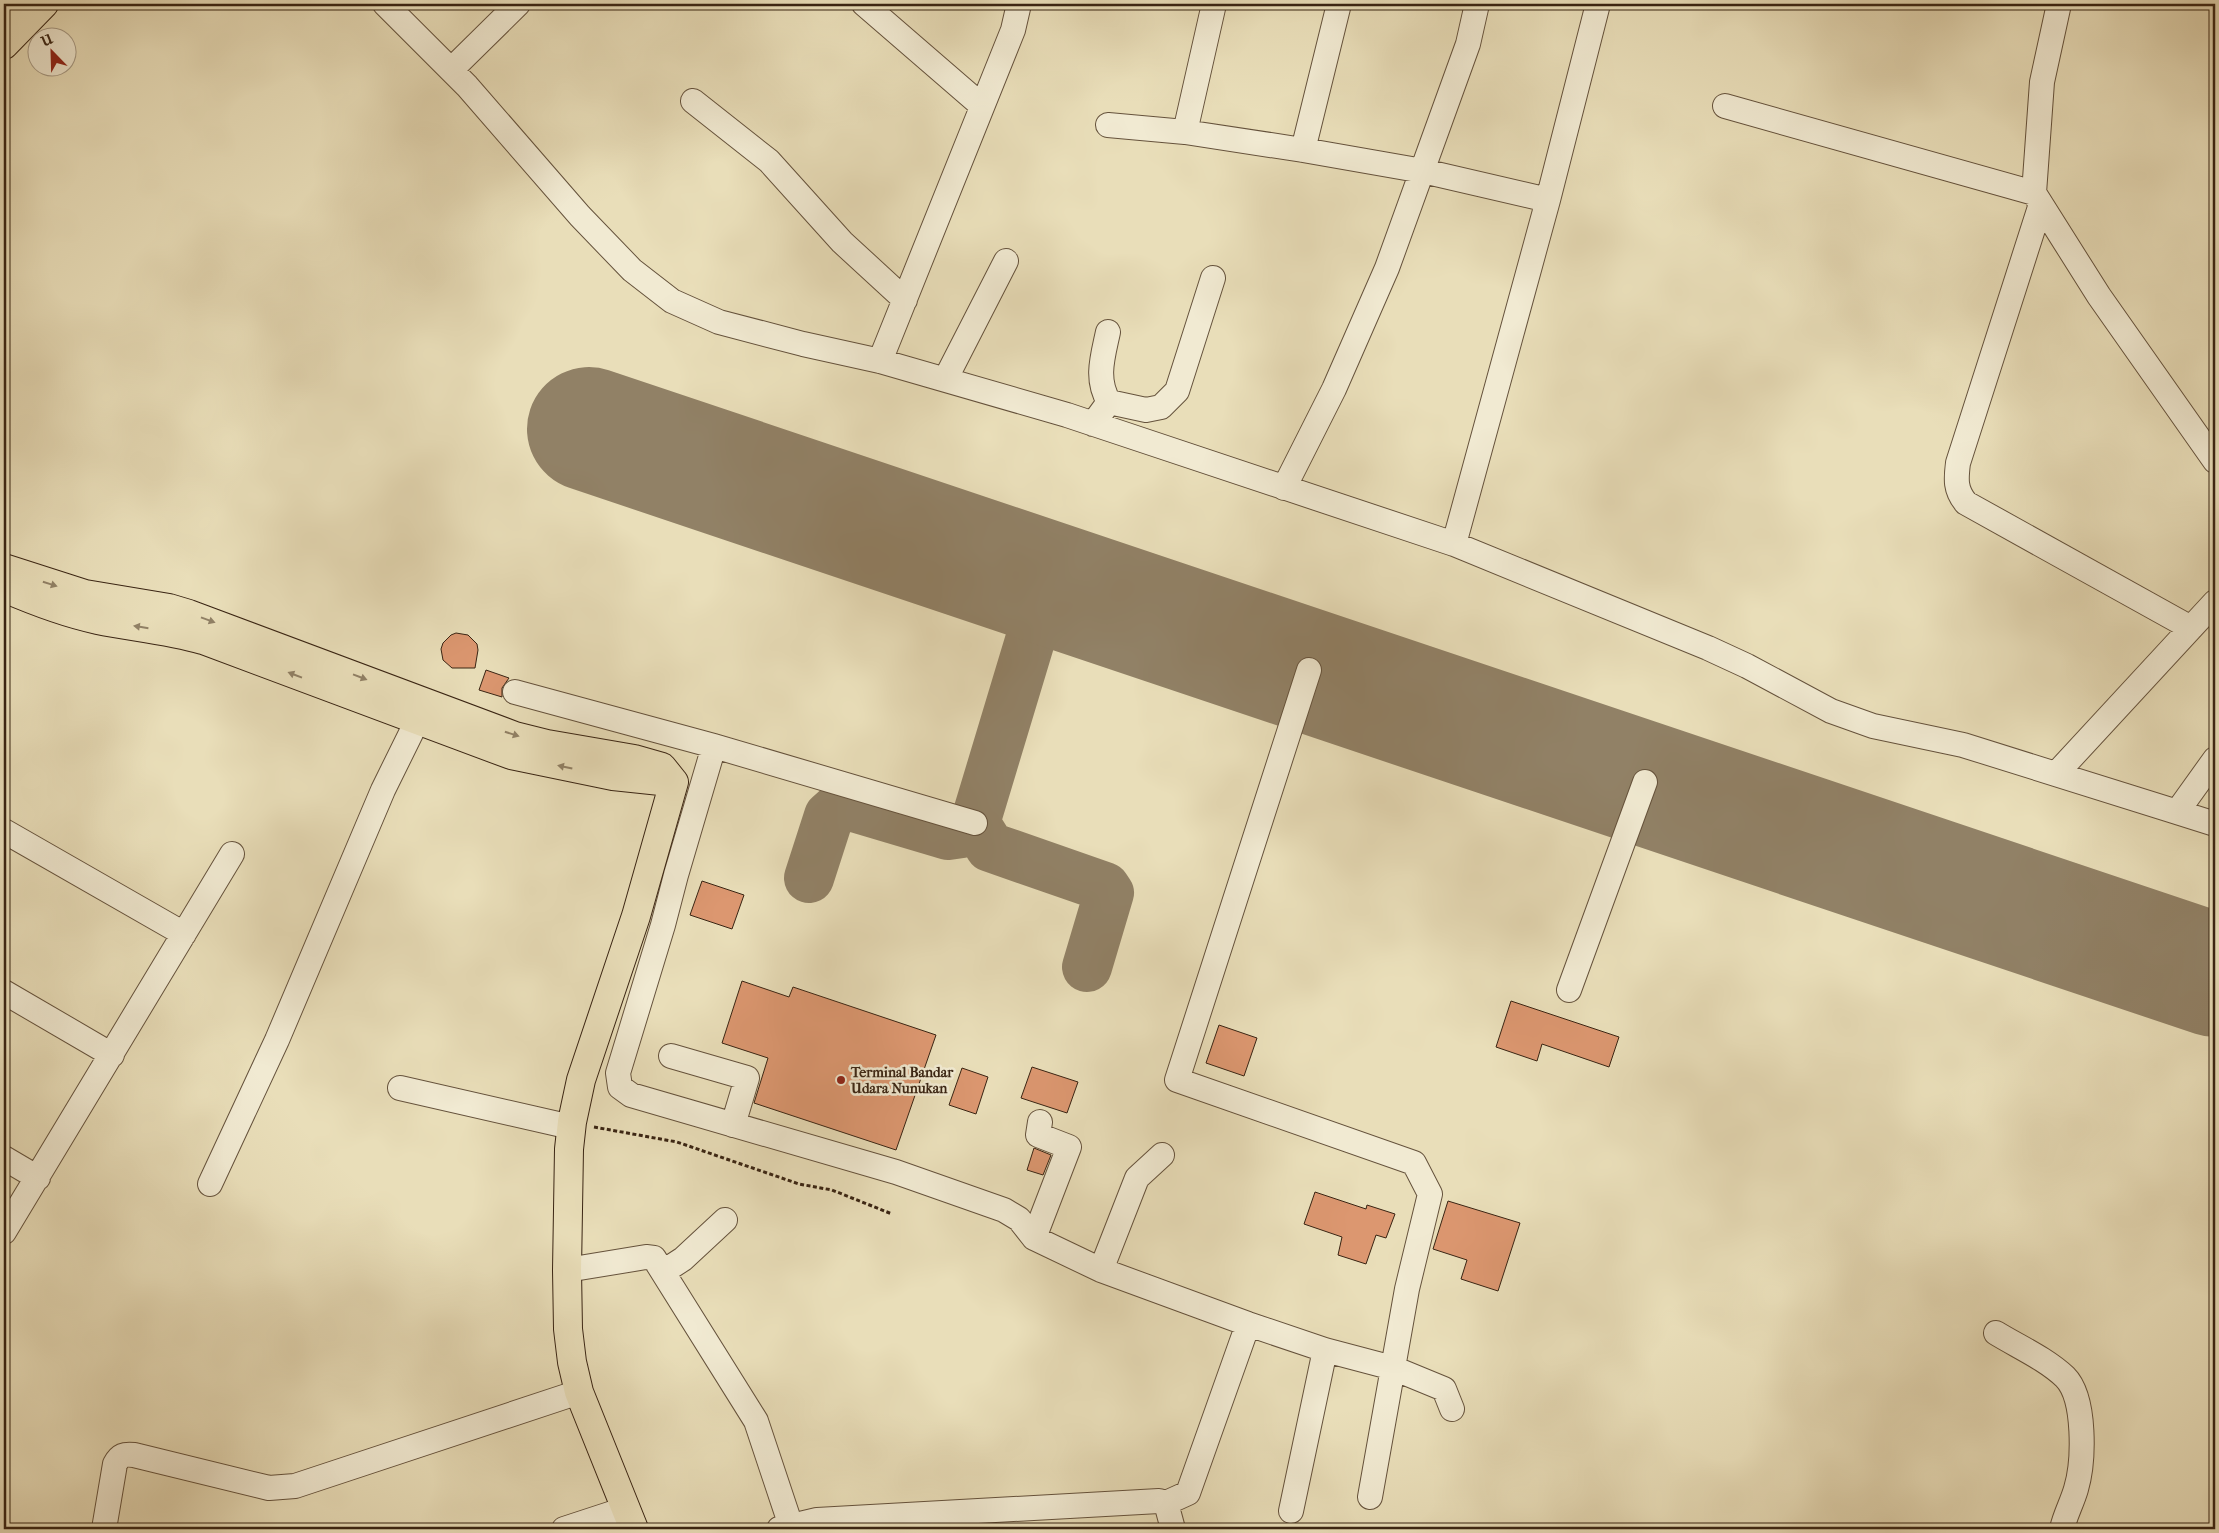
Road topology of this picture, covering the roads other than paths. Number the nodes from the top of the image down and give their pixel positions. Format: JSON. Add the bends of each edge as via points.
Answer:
{"nodes":[{"id":1,"x":13,"y":4,"type":"edge"},
{"id":2,"x":44,"y":4,"type":"edge"},
{"id":3,"x":385,"y":4,"type":"edge"},
{"id":4,"x":518,"y":4,"type":"edge"},
{"id":5,"x":864,"y":4,"type":"edge"},
{"id":6,"x":1019,"y":4,"type":"edge"},
{"id":7,"x":1214,"y":4,"type":"edge"},
{"id":8,"x":1339,"y":4,"type":"edge"},
{"id":9,"x":1477,"y":4,"type":"edge"},
{"id":10,"x":1598,"y":4,"type":"edge"},
{"id":11,"x":2059,"y":4,"type":"edge"},
{"id":12,"x":4,"y":14,"type":"edge"},
{"id":13,"x":4,"y":45,"type":"edge"},
{"id":14,"x":451,"y":70,"type":"junction"},
{"id":15,"x":692,"y":101,"type":"dead end"},
{"id":16,"x":982,"y":106,"type":"junction"},
{"id":17,"x":1725,"y":106,"type":"dead end"},
{"id":18,"x":1108,"y":125,"type":"dead end"},
{"id":19,"x":1185,"y":132,"type":"junction"},
{"id":20,"x":1303,"y":150,"type":"junction"},
{"id":21,"x":1423,"y":171,"type":"junction"},
{"id":22,"x":2037,"y":198,"type":"junction"},
{"id":23,"x":1548,"y":200,"type":"junction"},
{"id":24,"x":1006,"y":261,"type":"dead end"},
{"id":25,"x":1213,"y":278,"type":"dead end"},
{"id":26,"x":906,"y":300,"type":"junction"},
{"id":27,"x":1108,"y":332,"type":"dead end"},
{"id":28,"x":880,"y":360,"type":"junction"},
{"id":29,"x":946,"y":378,"type":"junction"},
{"id":30,"x":1108,"y":402,"type":"junction"},
{"id":31,"x":1093,"y":424,"type":"junction"},
{"id":32,"x":2215,"y":462,"type":"edge"},
{"id":33,"x":1284,"y":488,"type":"junction"},
{"id":34,"x":1454,"y":544,"type":"junction"},
{"id":35,"x":4,"y":568,"type":"edge"},
{"id":36,"x":4,"y":588,"type":"edge"},
{"id":37,"x":2215,"y":602,"type":"edge"},
{"id":38,"x":2190,"y":628,"type":"junction"},
{"id":39,"x":1309,"y":670,"type":"dead end"},
{"id":40,"x":515,"y":692,"type":"dead end"},
{"id":41,"x":417,"y":721,"type":"junction"},
{"id":42,"x":714,"y":746,"type":"junction"},
{"id":43,"x":2215,"y":758,"type":"edge"},
{"id":44,"x":2056,"y":774,"type":"junction"},
{"id":45,"x":674,"y":782,"type":"junction"},
{"id":46,"x":1645,"y":782,"type":"dead end"},
{"id":47,"x":2177,"y":812,"type":"junction"},
{"id":48,"x":975,"y":823,"type":"dead end"},
{"id":49,"x":2215,"y":824,"type":"edge"},
{"id":50,"x":4,"y":831,"type":"edge"},
{"id":51,"x":232,"y":854,"type":"dead end"},
{"id":52,"x":636,"y":916,"type":"junction"},
{"id":53,"x":663,"y":925,"type":"junction"},
{"id":54,"x":184,"y":934,"type":"junction"},
{"id":55,"x":1569,"y":990,"type":"dead end"},
{"id":56,"x":4,"y":992,"type":"edge"},
{"id":57,"x":112,"y":1055,"type":"junction"},
{"id":58,"x":671,"y":1056,"type":"dead end"},
{"id":59,"x":400,"y":1088,"type":"dead end"},
{"id":60,"x":1040,"y":1122,"type":"dead end"},
{"id":61,"x":571,"y":1125,"type":"junction"},
{"id":62,"x":733,"y":1125,"type":"junction"},
{"id":63,"x":1162,"y":1155,"type":"dead end"},
{"id":64,"x":4,"y":1158,"type":"edge"},
{"id":65,"x":38,"y":1178,"type":"junction"},
{"id":66,"x":210,"y":1184,"type":"dead end"},
{"id":67,"x":725,"y":1220,"type":"dead end"},
{"id":68,"x":4,"y":1232,"type":"edge"},
{"id":69,"x":1034,"y":1238,"type":"junction"},
{"id":70,"x":567,"y":1270,"type":"junction"},
{"id":71,"x":1101,"y":1270,"type":"junction"},
{"id":72,"x":663,"y":1272,"type":"junction"},
{"id":73,"x":1248,"y":1324,"type":"junction"},
{"id":74,"x":1996,"y":1333,"type":"dead end"},
{"id":75,"x":1326,"y":1350,"type":"junction"},
{"id":76,"x":1393,"y":1368,"type":"junction"},
{"id":77,"x":579,"y":1392,"type":"junction"},
{"id":78,"x":1452,"y":1409,"type":"dead end"},
{"id":79,"x":1370,"y":1497,"type":"dead end"},
{"id":80,"x":1166,"y":1503,"type":"junction"},
{"id":81,"x":1291,"y":1511,"type":"dead end"},
{"id":82,"x":629,"y":1519,"type":"edge"},
{"id":83,"x":818,"y":1524,"type":"edge"},
{"id":84,"x":785,"y":1528,"type":"edge"},
{"id":85,"x":104,"y":1529,"type":"edge"},
{"id":86,"x":564,"y":1529,"type":"edge"},
{"id":87,"x":1173,"y":1529,"type":"edge"},
{"id":88,"x":2062,"y":1529,"type":"edge"}],
"edges":[{"from":1,"to":12,"type":"highway"},
{"from":2,"to":13,"type":"highway"},
{"from":3,"to":14,"type":"street"},
{"from":4,"to":14,"type":"street"},
{"from":5,"to":16,"type":"street"},
{"from":6,"to":16,"type":"street","via":[[1013,30]]},
{"from":7,"to":19,"type":"street"},
{"from":8,"to":20,"type":"street"},
{"from":9,"to":21,"type":"street","via":[[1468,44]]},
{"from":10,"to":23,"type":"street"},
{"from":11,"to":22,"type":"street","via":[[2042,82]]},
{"from":14,"to":28,"type":"street","via":[[580,216],[632,270],[672,301],[719,322]]},
{"from":15,"to":26,"type":"street","via":[[769,162],[842,242]]},
{"from":16,"to":26,"type":"street"},
{"from":17,"to":22,"type":"street"},
{"from":18,"to":19,"type":"street"},
{"from":19,"to":20,"type":"street"},
{"from":20,"to":21,"type":"street"},
{"from":21,"to":23,"type":"street"},
{"from":21,"to":33,"type":"street","via":[[1387,268],[1334,389]]},
{"from":22,"to":32,"type":"street","via":[[2099,296]]},
{"from":22,"to":38,"type":"street","via":[[1958,463],[1956,482],[1959,495],[1966,503]]},
{"from":23,"to":34,"type":"street"},
{"from":24,"to":29,"type":"street"},
{"from":25,"to":30,"type":"street","via":[[1177,392],[1161,407],[1146,410]]},
{"from":26,"to":28,"type":"street"},
{"from":27,"to":30,"type":"street","via":[[1100,374]]},
{"from":28,"to":29,"type":"street"},
{"from":29,"to":31,"type":"street"},
{"from":30,"to":31,"type":"street"},
{"from":31,"to":33,"type":"street"},
{"from":33,"to":34,"type":"street"},
{"from":34,"to":44,"type":"street","via":[[1708,648],[1831,711],[1873,726],[1963,745]]},
{"from":35,"to":45,"type":"highway","one_way":true,"via":[[86,594],[189,614],[515,736],[662,767]]},
{"from":41,"to":36,"type":"highway","one_way":true,"via":[[203,640],[80,615]]},
{"from":37,"to":38,"type":"street"},
{"from":38,"to":44,"type":"street"},
{"from":39,"to":76,"type":"street","via":[[1178,1080],[1414,1163],[1430,1194],[1407,1289]]},
{"from":40,"to":42,"type":"street"},
{"from":45,"to":41,"type":"highway","one_way":true,"via":[[612,776],[511,755]]},
{"from":41,"to":66,"type":"street","via":[[383,790],[277,1040]]},
{"from":42,"to":48,"type":"street"},
{"from":42,"to":53,"type":"street"},
{"from":43,"to":47,"type":"street"},
{"from":44,"to":47,"type":"street"},
{"from":45,"to":52,"type":"highway"},
{"from":46,"to":55,"type":"street"},
{"from":47,"to":49,"type":"street"},
{"from":50,"to":54,"type":"street"},
{"from":51,"to":54,"type":"street"},
{"from":52,"to":53,"type":"street"},
{"from":52,"to":61,"type":"highway","via":[[581,1080]]},
{"from":53,"to":62,"type":"street","via":[[618,1073],[620,1088],[631,1095]]},
{"from":54,"to":57,"type":"street"},
{"from":56,"to":57,"type":"street"},
{"from":57,"to":65,"type":"street"},
{"from":58,"to":62,"type":"street","via":[[747,1078]]},
{"from":59,"to":61,"type":"street"},
{"from":60,"to":69,"type":"street","via":[[1038,1135],[1069,1147]]},
{"from":61,"to":70,"type":"highway"},
{"from":62,"to":69,"type":"street","via":[[896,1172],[1004,1210],[1019,1219]]},
{"from":63,"to":71,"type":"street","via":[[1137,1178]]},
{"from":64,"to":65,"type":"street"},
{"from":65,"to":68,"type":"street"},
{"from":67,"to":72,"type":"street"},
{"from":69,"to":71,"type":"street"},
{"from":70,"to":72,"type":"street","via":[[646,1257],[654,1258]]},
{"from":70,"to":77,"type":"highway","via":[[568,1329]]},
{"from":71,"to":73,"type":"street"},
{"from":72,"to":84,"type":"street","via":[[756,1421]]},
{"from":73,"to":75,"type":"street"},
{"from":73,"to":80,"type":"street","via":[[1188,1492]]},
{"from":74,"to":88,"type":"street","via":[[2064,1377],[2071,1384],[2076,1398],[2082,1460]]},
{"from":75,"to":76,"type":"street"},
{"from":75,"to":81,"type":"street"},
{"from":76,"to":78,"type":"street","via":[[1444,1389]]},
{"from":76,"to":79,"type":"street"},
{"from":77,"to":82,"type":"highway"},
{"from":77,"to":85,"type":"street","via":[[295,1486],[269,1488],[124,1454],[115,1464]]},
{"from":80,"to":83,"type":"street"},
{"from":80,"to":87,"type":"street"},
{"from":82,"to":86,"type":"street"},
{"from":83,"to":84,"type":"street"}]}
